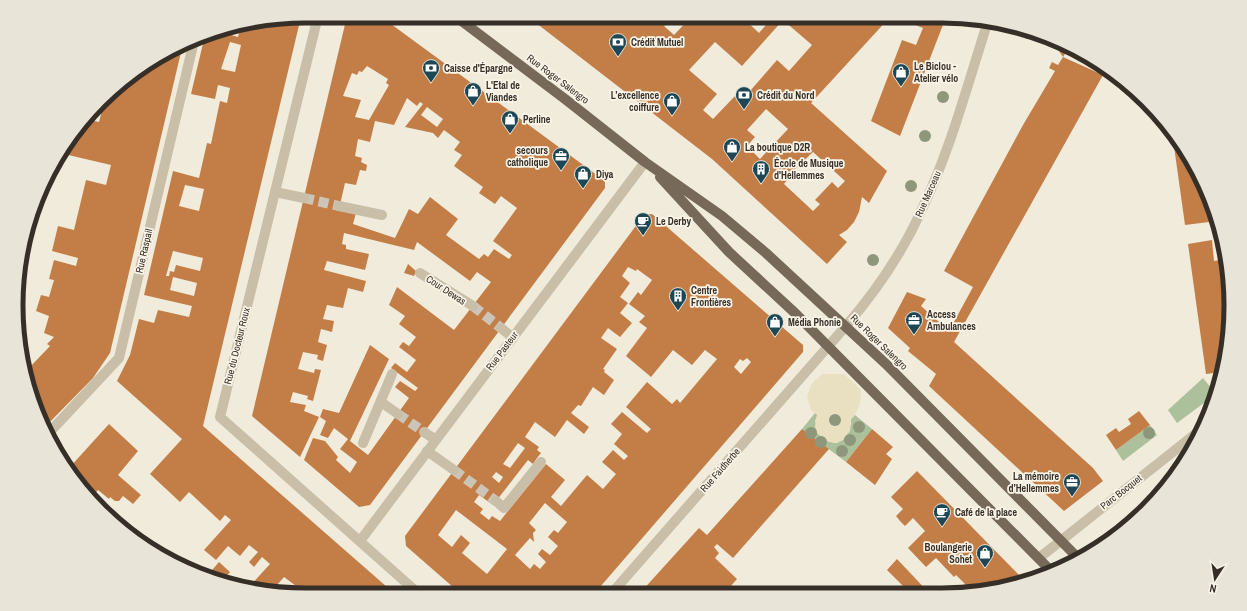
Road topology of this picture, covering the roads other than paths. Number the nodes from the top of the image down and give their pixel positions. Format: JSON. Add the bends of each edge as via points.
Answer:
{"nodes":[{"id":1,"x":316,"y":23,"type":"edge"},
{"id":2,"x":464,"y":23,"type":"edge"},
{"id":3,"x":986,"y":26,"type":"edge"},
{"id":4,"x":193,"y":47,"type":"edge"},
{"id":5,"x":645,"y":162,"type":"junction"},
{"id":6,"x":275,"y":192,"type":"junction"},
{"id":7,"x":304,"y":198,"type":"tunnel mouth"},
{"id":8,"x":339,"y":206,"type":"tunnel mouth"},
{"id":9,"x":382,"y":215,"type":"dead end"},
{"id":10,"x":420,"y":273,"type":"dead end"},
{"id":11,"x":472,"y":306,"type":"tunnel mouth"},
{"id":12,"x":846,"y":326,"type":"junction"},
{"id":13,"x":501,"y":328,"type":"tunnel mouth"},
{"id":14,"x":513,"y":338,"type":"junction"},
{"id":15,"x":829,"y":346,"type":"junction"},
{"id":16,"x":392,"y":374,"type":"dead end"},
{"id":17,"x":381,"y":402,"type":"junction"},
{"id":18,"x":398,"y":414,"type":"tunnel mouth"},
{"id":19,"x":52,"y":430,"type":"edge"},
{"id":20,"x":424,"y":432,"type":"tunnel mouth"},
{"id":21,"x":1191,"y":437,"type":"edge"},
{"id":22,"x":436,"y":440,"type":"junction"},
{"id":23,"x":363,"y":443,"type":"dead end"},
{"id":24,"x":427,"y":451,"type":"junction"},
{"id":25,"x":541,"y":462,"type":"dead end"},
{"id":26,"x":454,"y":470,"type":"tunnel mouth"},
{"id":27,"x":496,"y":502,"type":"tunnel mouth"},
{"id":28,"x":1061,"y":540,"type":"junction"},
{"id":29,"x":360,"y":541,"type":"junction"},
{"id":30,"x":1075,"y":554,"type":"edge"},
{"id":31,"x":1039,"y":558,"type":"junction"},
{"id":32,"x":1048,"y":567,"type":"edge"},
{"id":33,"x":412,"y":588,"type":"edge"},
{"id":34,"x":620,"y":588,"type":"edge"}],
"edges":[{"from":1,"to":6,"type":"street","name":"Rue du Docteur Roux"},
{"from":2,"to":5,"type":"main road","name":"Rue Roger Salengro"},
{"from":3,"to":12,"type":"street","name":"Rue Marceau","via":[[942,162],[923,208],[876,290]]},
{"from":4,"to":19,"type":"street","name":"Rue Raspail","via":[[119,358]]},
{"from":5,"to":12,"type":"main road","name":"Rue Roger Salengro","via":[[746,236]]},
{"from":5,"to":14,"type":"street","name":"Rue Pasteur"},
{"from":5,"to":15,"type":"main road","name":"Rue Roger Salengro","via":[[729,252]]},
{"from":6,"to":7,"type":"street"},
{"from":6,"to":29,"type":"street","name":"Rue du Docteur Roux","via":[[220,417]]},
{"from":8,"to":9,"type":"street"},
{"from":10,"to":11,"type":"street","name":"Cour Dewas"},
{"from":12,"to":15,"type":"street","name":"Rue Marceau"},
{"from":12,"to":28,"type":"main road","name":"Rue Roger Salengro","via":[[960,436]]},
{"from":13,"to":14,"type":"street"},
{"from":14,"to":22,"type":"street","name":"Rue Pasteur"},
{"from":15,"to":31,"type":"main road","name":"Rue Roger Salengro"},
{"from":15,"to":34,"type":"street","name":"Rue Faidherbe"},
{"from":16,"to":17,"type":"street"},
{"from":17,"to":18,"type":"street"},
{"from":17,"to":23,"type":"street"},
{"from":20,"to":22,"type":"street"},
{"from":21,"to":28,"type":"street","name":"Parc Bocquet"},
{"from":22,"to":24,"type":"street","name":"Rue Pasteur"},
{"from":24,"to":26,"type":"street"},
{"from":24,"to":29,"type":"street","name":"Rue Pasteur"},
{"from":25,"to":27,"type":"street","via":[[504,508]]},
{"from":28,"to":30,"type":"main road","name":"Rue Roger Salengro"},
{"from":28,"to":31,"type":"street","name":"Parc Bocquet"},
{"from":29,"to":33,"type":"street","name":"Rue du Docteur Roux"},
{"from":31,"to":32,"type":"main road","name":"Rue Roger Salengro"}]}
